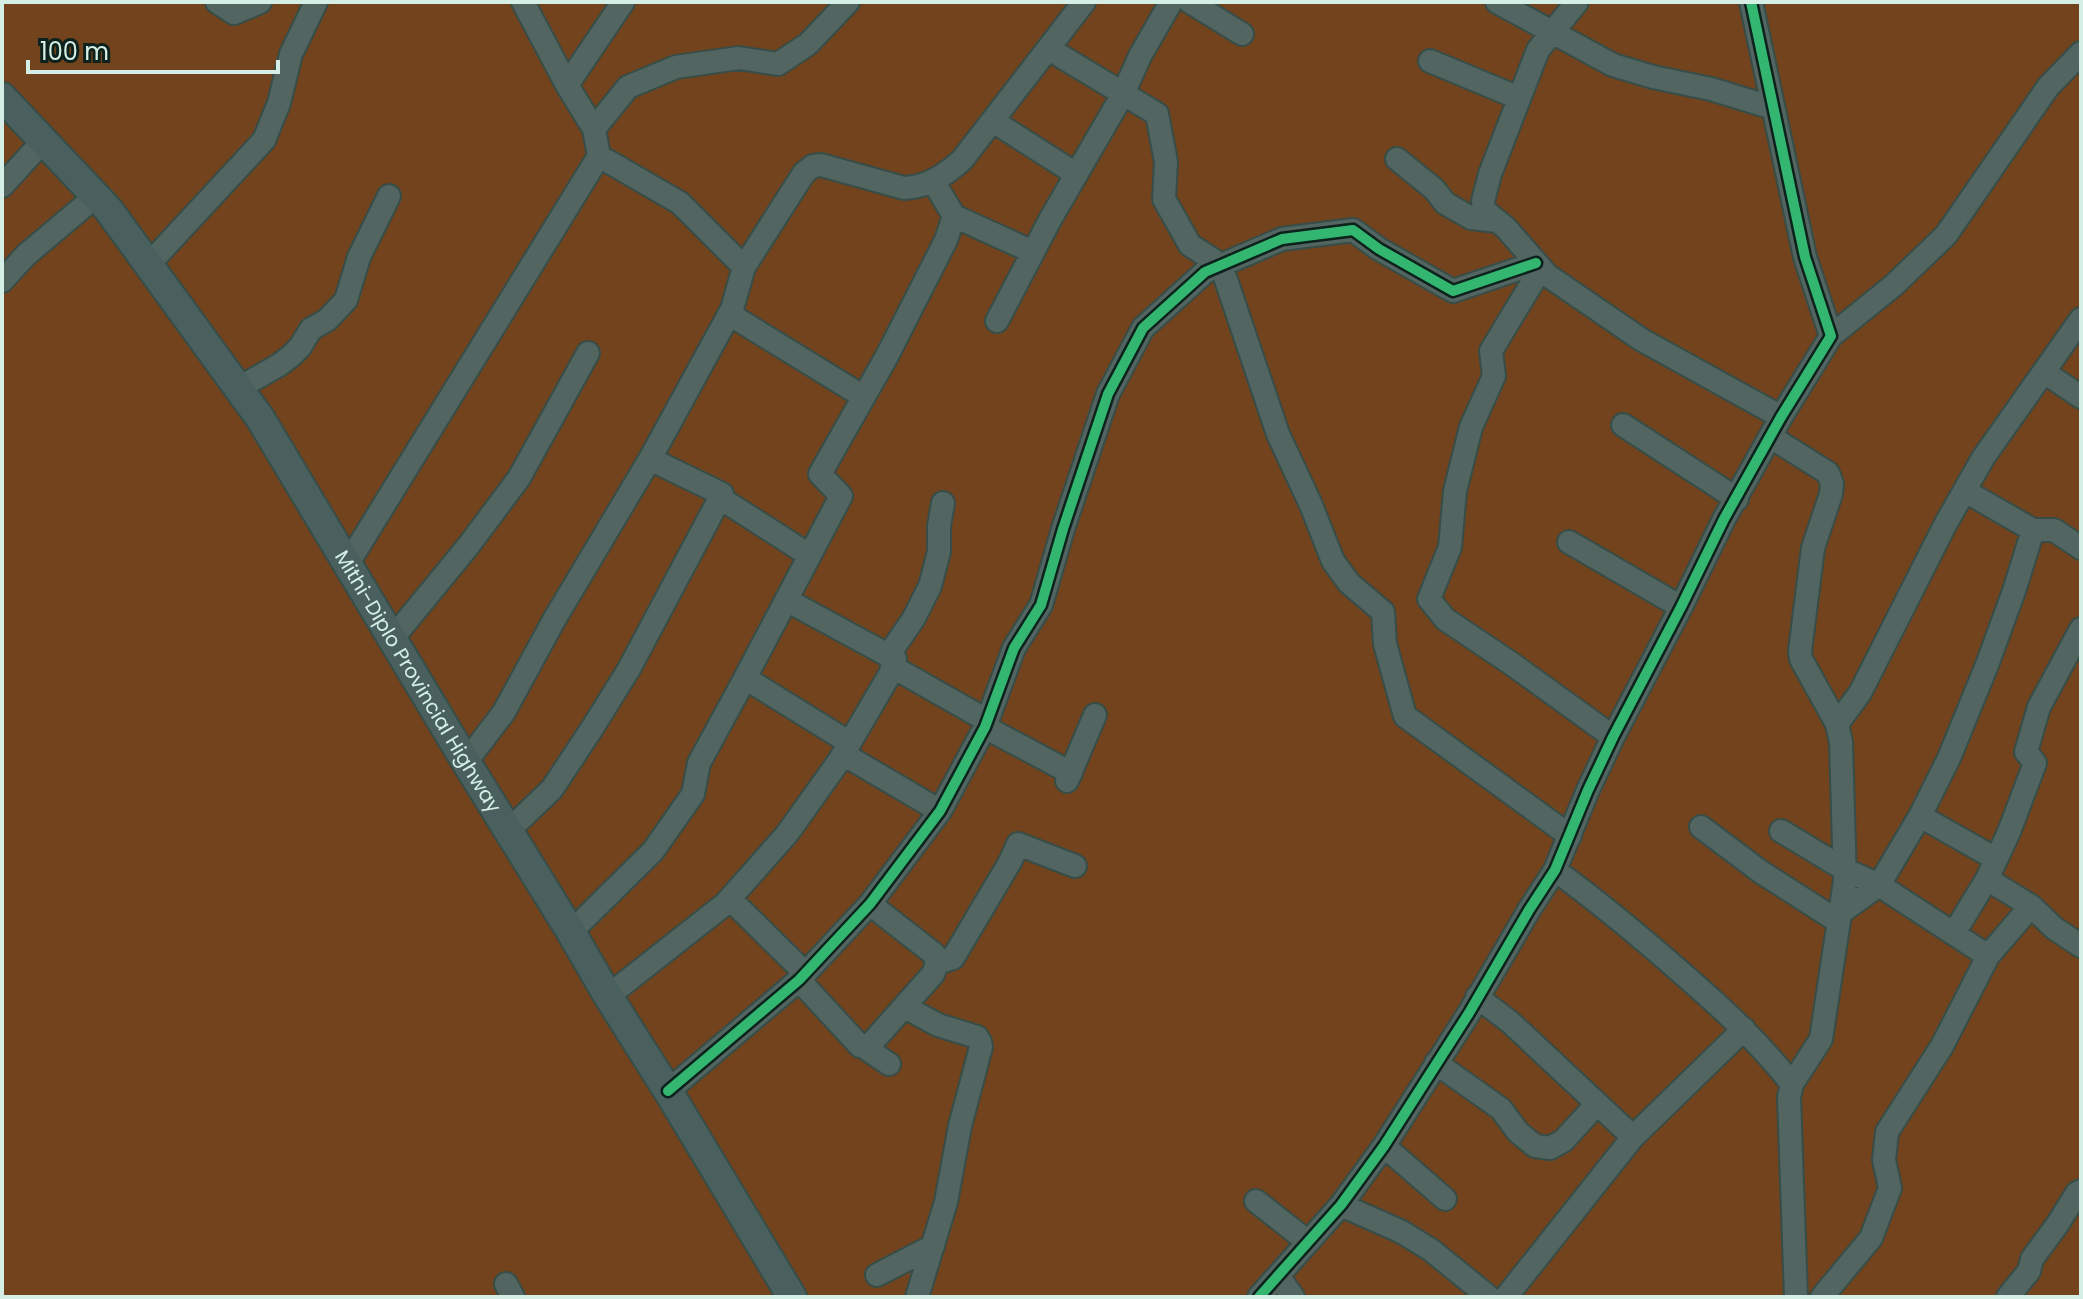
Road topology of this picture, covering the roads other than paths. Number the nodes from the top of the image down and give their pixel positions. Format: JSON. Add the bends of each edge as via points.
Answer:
{"nodes":[{"id":1,"x":217,"y":2,"type":"edge"},
{"id":2,"x":260,"y":2,"type":"edge"},
{"id":3,"x":316,"y":2,"type":"edge"},
{"id":4,"x":523,"y":2,"type":"edge"},
{"id":5,"x":623,"y":2,"type":"edge"},
{"id":6,"x":848,"y":2,"type":"edge"},
{"id":7,"x":1084,"y":2,"type":"edge"},
{"id":8,"x":1171,"y":2,"type":"edge"},
{"id":9,"x":1190,"y":2,"type":"edge"},
{"id":10,"x":1497,"y":2,"type":"edge"},
{"id":11,"x":1577,"y":2,"type":"edge"},
{"id":12,"x":1751,"y":2,"type":"edge"},
{"id":13,"x":1552,"y":32,"type":"junction"},
{"id":14,"x":1242,"y":34,"type":"dead end"},
{"id":15,"x":1049,"y":49,"type":"junction"},
{"id":16,"x":2081,"y":53,"type":"edge"},
{"id":17,"x":1430,"y":61,"type":"dead end"},
{"id":18,"x":567,"y":85,"type":"junction"},
{"id":19,"x":1123,"y":94,"type":"junction"},
{"id":20,"x":2,"y":97,"type":"edge"},
{"id":21,"x":1519,"y":98,"type":"junction"},
{"id":22,"x":1773,"y":108,"type":"junction"},
{"id":23,"x":993,"y":121,"type":"junction"},
{"id":24,"x":594,"y":129,"type":"junction"},
{"id":25,"x":44,"y":140,"type":"junction"},
{"id":26,"x":599,"y":156,"type":"junction"},
{"id":27,"x":1397,"y":159,"type":"dead end"},
{"id":28,"x":1076,"y":174,"type":"junction"},
{"id":29,"x":933,"y":181,"type":"junction"},
{"id":30,"x":2,"y":186,"type":"edge"},
{"id":31,"x":96,"y":196,"type":"junction"},
{"id":32,"x":389,"y":196,"type":"dead end"},
{"id":33,"x":954,"y":216,"type":"junction"},
{"id":34,"x":1497,"y":221,"type":"junction"},
{"id":35,"x":1033,"y":252,"type":"junction"},
{"id":36,"x":149,"y":264,"type":"junction"},
{"id":37,"x":1221,"y":265,"type":"junction"},
{"id":38,"x":1538,"y":265,"type":"junction"},
{"id":39,"x":744,"y":267,"type":"junction"},
{"id":40,"x":2,"y":281,"type":"edge"},
{"id":41,"x":729,"y":314,"type":"junction"},
{"id":42,"x":2081,"y":319,"type":"edge"},
{"id":43,"x":997,"y":321,"type":"dead end"},
{"id":44,"x":1831,"y":336,"type":"junction"},
{"id":45,"x":588,"y":353,"type":"dead end"},
{"id":46,"x":2044,"y":372,"type":"junction"},
{"id":47,"x":239,"y":388,"type":"junction"},
{"id":48,"x":864,"y":397,"type":"junction"},
{"id":49,"x":2081,"y":397,"type":"edge"},
{"id":50,"x":1623,"y":425,"type":"dead end"},
{"id":51,"x":1776,"y":427,"type":"junction"},
{"id":52,"x":650,"y":459,"type":"junction"},
{"id":53,"x":1965,"y":491,"type":"junction"},
{"id":54,"x":720,"y":498,"type":"junction"},
{"id":55,"x":1737,"y":499,"type":"junction"},
{"id":56,"x":943,"y":503,"type":"dead end"},
{"id":57,"x":2033,"y":530,"type":"junction"},
{"id":58,"x":1569,"y":542,"type":"dead end"},
{"id":59,"x":2081,"y":548,"type":"edge"},
{"id":60,"x":809,"y":555,"type":"junction"},
{"id":61,"x":347,"y":565,"type":"junction"},
{"id":62,"x":787,"y":598,"type":"junction"},
{"id":63,"x":1681,"y":607,"type":"junction"},
{"id":64,"x":2081,"y":629,"type":"edge"},
{"id":65,"x":392,"y":639,"type":"junction"},
{"id":66,"x":890,"y":661,"type":"junction"},
{"id":67,"x":745,"y":678,"type":"junction"},
{"id":68,"x":1095,"y":715,"type":"dead end"},
{"id":69,"x":986,"y":724,"type":"junction"},
{"id":70,"x":1837,"y":724,"type":"junction"},
{"id":71,"x":1613,"y":737,"type":"junction"},
{"id":72,"x":847,"y":749,"type":"junction"},
{"id":73,"x":466,"y":762,"type":"junction"},
{"id":74,"x":940,"y":811,"type":"junction"},
{"id":75,"x":1920,"y":816,"type":"junction"},
{"id":76,"x":1701,"y":827,"type":"dead end"},
{"id":77,"x":509,"y":830,"type":"junction"},
{"id":78,"x":1781,"y":831,"type":"dead end"},
{"id":79,"x":1570,"y":836,"type":"junction"},
{"id":80,"x":1075,"y":866,"type":"dead end"},
{"id":81,"x":1844,"y":869,"type":"junction"},
{"id":82,"x":1992,"y":869,"type":"junction"},
{"id":83,"x":1555,"y":870,"type":"junction"},
{"id":84,"x":1879,"y":885,"type":"junction"},
{"id":85,"x":730,"y":899,"type":"junction"},
{"id":86,"x":870,"y":904,"type":"junction"},
{"id":87,"x":2031,"y":906,"type":"junction"},
{"id":88,"x":1839,"y":918,"type":"junction"},
{"id":89,"x":571,"y":932,"type":"junction"},
{"id":90,"x":1954,"y":933,"type":"junction"},
{"id":91,"x":2081,"y":946,"type":"edge"},
{"id":92,"x":1988,"y":956,"type":"junction"},
{"id":93,"x":937,"y":963,"type":"junction"},
{"id":94,"x":802,"y":976,"type":"junction"},
{"id":95,"x":608,"y":996,"type":"junction"},
{"id":96,"x":1477,"y":997,"type":"junction"},
{"id":97,"x":905,"y":1007,"type":"junction"},
{"id":98,"x":1744,"y":1029,"type":"junction"},
{"id":99,"x":864,"y":1047,"type":"junction"},
{"id":100,"x":1436,"y":1063,"type":"junction"},
{"id":101,"x":889,"y":1064,"type":"dead end"},
{"id":102,"x":1792,"y":1084,"type":"junction"},
{"id":103,"x":668,"y":1091,"type":"junction"},
{"id":104,"x":1596,"y":1105,"type":"junction"},
{"id":105,"x":1633,"y":1137,"type":"junction"},
{"id":106,"x":1384,"y":1146,"type":"junction"},
{"id":107,"x":2081,"y":1191,"type":"edge"},
{"id":108,"x":1445,"y":1199,"type":"dead end"},
{"id":109,"x":1256,"y":1201,"type":"dead end"},
{"id":110,"x":1341,"y":1205,"type":"junction"},
{"id":111,"x":1308,"y":1242,"type":"junction"},
{"id":112,"x":933,"y":1246,"type":"junction"},
{"id":113,"x":877,"y":1275,"type":"dead end"},
{"id":114,"x":1278,"y":1276,"type":"junction"},
{"id":115,"x":792,"y":1297,"type":"edge"},
{"id":116,"x":917,"y":1297,"type":"edge"},
{"id":117,"x":1259,"y":1297,"type":"edge"},
{"id":118,"x":1293,"y":1297,"type":"edge"},
{"id":119,"x":1489,"y":1297,"type":"edge"},
{"id":120,"x":1506,"y":1297,"type":"edge"},
{"id":121,"x":1796,"y":1297,"type":"edge"},
{"id":122,"x":1822,"y":1297,"type":"edge"},
{"id":123,"x":2008,"y":1297,"type":"edge"}],
"edges":[{"from":1,"to":2,"type":"street","via":[[234,13]]},
{"from":3,"to":36,"type":"street","via":[[291,54],[264,140]]},
{"from":4,"to":18,"type":"street"},
{"from":5,"to":18,"type":"street"},
{"from":6,"to":24,"type":"street","via":[[808,44],[778,64],[739,58],[676,67],[628,87]]},
{"from":7,"to":15,"type":"street"},
{"from":8,"to":19,"type":"street"},
{"from":9,"to":14,"type":"street"},
{"from":10,"to":13,"type":"street"},
{"from":11,"to":13,"type":"street"},
{"from":12,"to":22,"type":"street"},
{"from":13,"to":21,"type":"street","via":[[1538,50]]},
{"from":13,"to":22,"type":"street","via":[[1613,65]]},
{"from":15,"to":19,"type":"street"},
{"from":15,"to":23,"type":"street"},
{"from":16,"to":44,"type":"street","via":[[2048,87],[1946,235]]},
{"from":17,"to":21,"type":"street"},
{"from":18,"to":24,"type":"street"},
{"from":19,"to":28,"type":"street"},
{"from":19,"to":37,"type":"street","via":[[1157,114],[1166,162],[1164,199],[1190,245]]},
{"from":20,"to":25,"type":"main road","name":"Mithi-Diplo Provincial Highway"},
{"from":21,"to":34,"type":"street","via":[[1483,201],[1484,210]]},
{"from":22,"to":44,"type":"street","via":[[1805,257]]},
{"from":23,"to":28,"type":"street"},
{"from":23,"to":29,"type":"street","via":[[962,160]]},
{"from":24,"to":26,"type":"street"},
{"from":25,"to":30,"type":"street"},
{"from":25,"to":31,"type":"main road","name":"Mithi-Diplo Provincial Highway"},
{"from":26,"to":39,"type":"street","via":[[680,203]]},
{"from":26,"to":61,"type":"street"},
{"from":27,"to":34,"type":"street","via":[[1445,203],[1471,218]]},
{"from":28,"to":35,"type":"street"},
{"from":29,"to":33,"type":"street"},
{"from":29,"to":39,"type":"street","via":[[904,188],[813,166]]},
{"from":31,"to":36,"type":"main road","name":"Mithi-Diplo Provincial Highway"},
{"from":31,"to":40,"type":"street"},
{"from":32,"to":47,"type":"street","via":[[359,257],[346,300],[311,329],[291,356]]},
{"from":33,"to":35,"type":"street"},
{"from":33,"to":48,"type":"street"},
{"from":34,"to":38,"type":"street"},
{"from":35,"to":43,"type":"street"},
{"from":36,"to":47,"type":"main road","name":"Mithi-Diplo Provincial Highway"},
{"from":37,"to":38,"type":"street","via":[[1282,239],[1353,230],[1453,291]]},
{"from":37,"to":69,"type":"street","via":[[1205,272],[1143,328],[1108,394],[1041,605],[1014,648]]},
{"from":37,"to":79,"type":"street","via":[[1278,434],[1333,561],[1383,612],[1385,644],[1405,716]]},
{"from":38,"to":51,"type":"street"},
{"from":38,"to":71,"type":"street","via":[[1491,351],[1494,376],[1471,427],[1455,491],[1450,547],[1429,599],[1445,619]]},
{"from":39,"to":41,"type":"street"},
{"from":41,"to":48,"type":"street"},
{"from":41,"to":52,"type":"street"},
{"from":42,"to":46,"type":"street"},
{"from":44,"to":51,"type":"street"},
{"from":45,"to":65,"type":"street","via":[[519,478]]},
{"from":46,"to":49,"type":"street"},
{"from":46,"to":53,"type":"street"},
{"from":47,"to":61,"type":"main road","name":"Mithi-Diplo Provincial Highway"},
{"from":48,"to":60,"type":"street","via":[[820,474],[841,496]]},
{"from":50,"to":55,"type":"street"},
{"from":51,"to":55,"type":"street"},
{"from":51,"to":70,"type":"street","via":[[1828,473],[1832,484],[1813,548],[1800,651]]},
{"from":52,"to":54,"type":"street","via":[[722,494]]},
{"from":52,"to":73,"type":"street","via":[[504,712]]},
{"from":53,"to":57,"type":"street"},
{"from":53,"to":70,"type":"street","via":[[1860,693]]},
{"from":54,"to":60,"type":"street"},
{"from":54,"to":77,"type":"street","via":[[591,730],[552,789]]},
{"from":55,"to":63,"type":"street"},
{"from":56,"to":66,"type":"street","via":[[930,586]]},
{"from":57,"to":59,"type":"street","via":[[2054,530]]},
{"from":57,"to":75,"type":"street","via":[[1987,665]]},
{"from":58,"to":63,"type":"street"},
{"from":60,"to":62,"type":"street"},
{"from":61,"to":65,"type":"main road","name":"Mithi-Diplo Provincial Highway"},
{"from":62,"to":66,"type":"street"},
{"from":62,"to":67,"type":"street"},
{"from":63,"to":71,"type":"street"},
{"from":64,"to":82,"type":"street","via":[[2039,707],[2026,752],[2035,763]]},
{"from":65,"to":73,"type":"main road","name":"Mithi-Diplo Provincial Highway"},
{"from":66,"to":69,"type":"street"},
{"from":66,"to":72,"type":"street"},
{"from":67,"to":72,"type":"street"},
{"from":67,"to":89,"type":"street","via":[[699,763],[693,794],[653,851]]},
{"from":68,"to":69,"type":"street","via":[[1069,777]]},
{"from":69,"to":74,"type":"street"},
{"from":70,"to":81,"type":"street"},
{"from":71,"to":79,"type":"street"},
{"from":72,"to":74,"type":"street"},
{"from":72,"to":85,"type":"street","via":[[787,834]]},
{"from":73,"to":77,"type":"main road","name":"Mithi-Diplo Provincial Highway"},
{"from":74,"to":86,"type":"street"},
{"from":75,"to":82,"type":"street"},
{"from":75,"to":84,"type":"street"},
{"from":76,"to":88,"type":"street","via":[[1761,872]]},
{"from":77,"to":89,"type":"main road","name":"Mithi-Diplo Provincial Highway"},
{"from":78,"to":81,"type":"street"},
{"from":79,"to":83,"type":"street"},
{"from":80,"to":93,"type":"street","via":[[1018,844],[953,958]]},
{"from":81,"to":84,"type":"street"},
{"from":81,"to":88,"type":"street"},
{"from":82,"to":87,"type":"street"},
{"from":82,"to":90,"type":"street"},
{"from":83,"to":96,"type":"street"},
{"from":83,"to":98,"type":"street","via":[[1617,916]]},
{"from":84,"to":88,"type":"street"},
{"from":84,"to":90,"type":"street"},
{"from":85,"to":94,"type":"street"},
{"from":85,"to":95,"type":"street"},
{"from":86,"to":93,"type":"street","via":[[934,954]]},
{"from":86,"to":94,"type":"street"},
{"from":87,"to":91,"type":"street"},
{"from":87,"to":92,"type":"street"},
{"from":88,"to":102,"type":"street","via":[[1821,1039]]},
{"from":89,"to":95,"type":"main road","name":"Mithi-Diplo Provincial Highway"},
{"from":90,"to":92,"type":"street"},
{"from":92,"to":122,"type":"street","via":[[1942,1046],[1887,1132],[1884,1160],[1890,1188],[1871,1238]]},
{"from":93,"to":97,"type":"street"},
{"from":94,"to":99,"type":"street"},
{"from":94,"to":103,"type":"street"},
{"from":95,"to":103,"type":"main road","name":"Mithi-Diplo Provincial Highway"},
{"from":96,"to":100,"type":"street"},
{"from":96,"to":104,"type":"street"},
{"from":97,"to":99,"type":"street"},
{"from":97,"to":112,"type":"street","via":[[977,1037],[981,1047]]},
{"from":98,"to":102,"type":"street"},
{"from":98,"to":105,"type":"street"},
{"from":99,"to":101,"type":"street"},
{"from":100,"to":104,"type":"street","via":[[1501,1109],[1535,1146],[1550,1148],[1563,1141]]},
{"from":100,"to":106,"type":"street"},
{"from":102,"to":121,"type":"street"},
{"from":103,"to":115,"type":"main road","name":"Mithi-Diplo Provincial Highway"},
{"from":104,"to":105,"type":"street"},
{"from":105,"to":120,"type":"street"},
{"from":106,"to":108,"type":"street"},
{"from":106,"to":110,"type":"street"},
{"from":107,"to":123,"type":"street"},
{"from":109,"to":111,"type":"street"},
{"from":110,"to":111,"type":"street"},
{"from":110,"to":119,"type":"street","via":[[1431,1250]]},
{"from":111,"to":114,"type":"street"},
{"from":112,"to":113,"type":"street"},
{"from":112,"to":116,"type":"street"},
{"from":114,"to":117,"type":"street"},
{"from":114,"to":118,"type":"street"}]}
